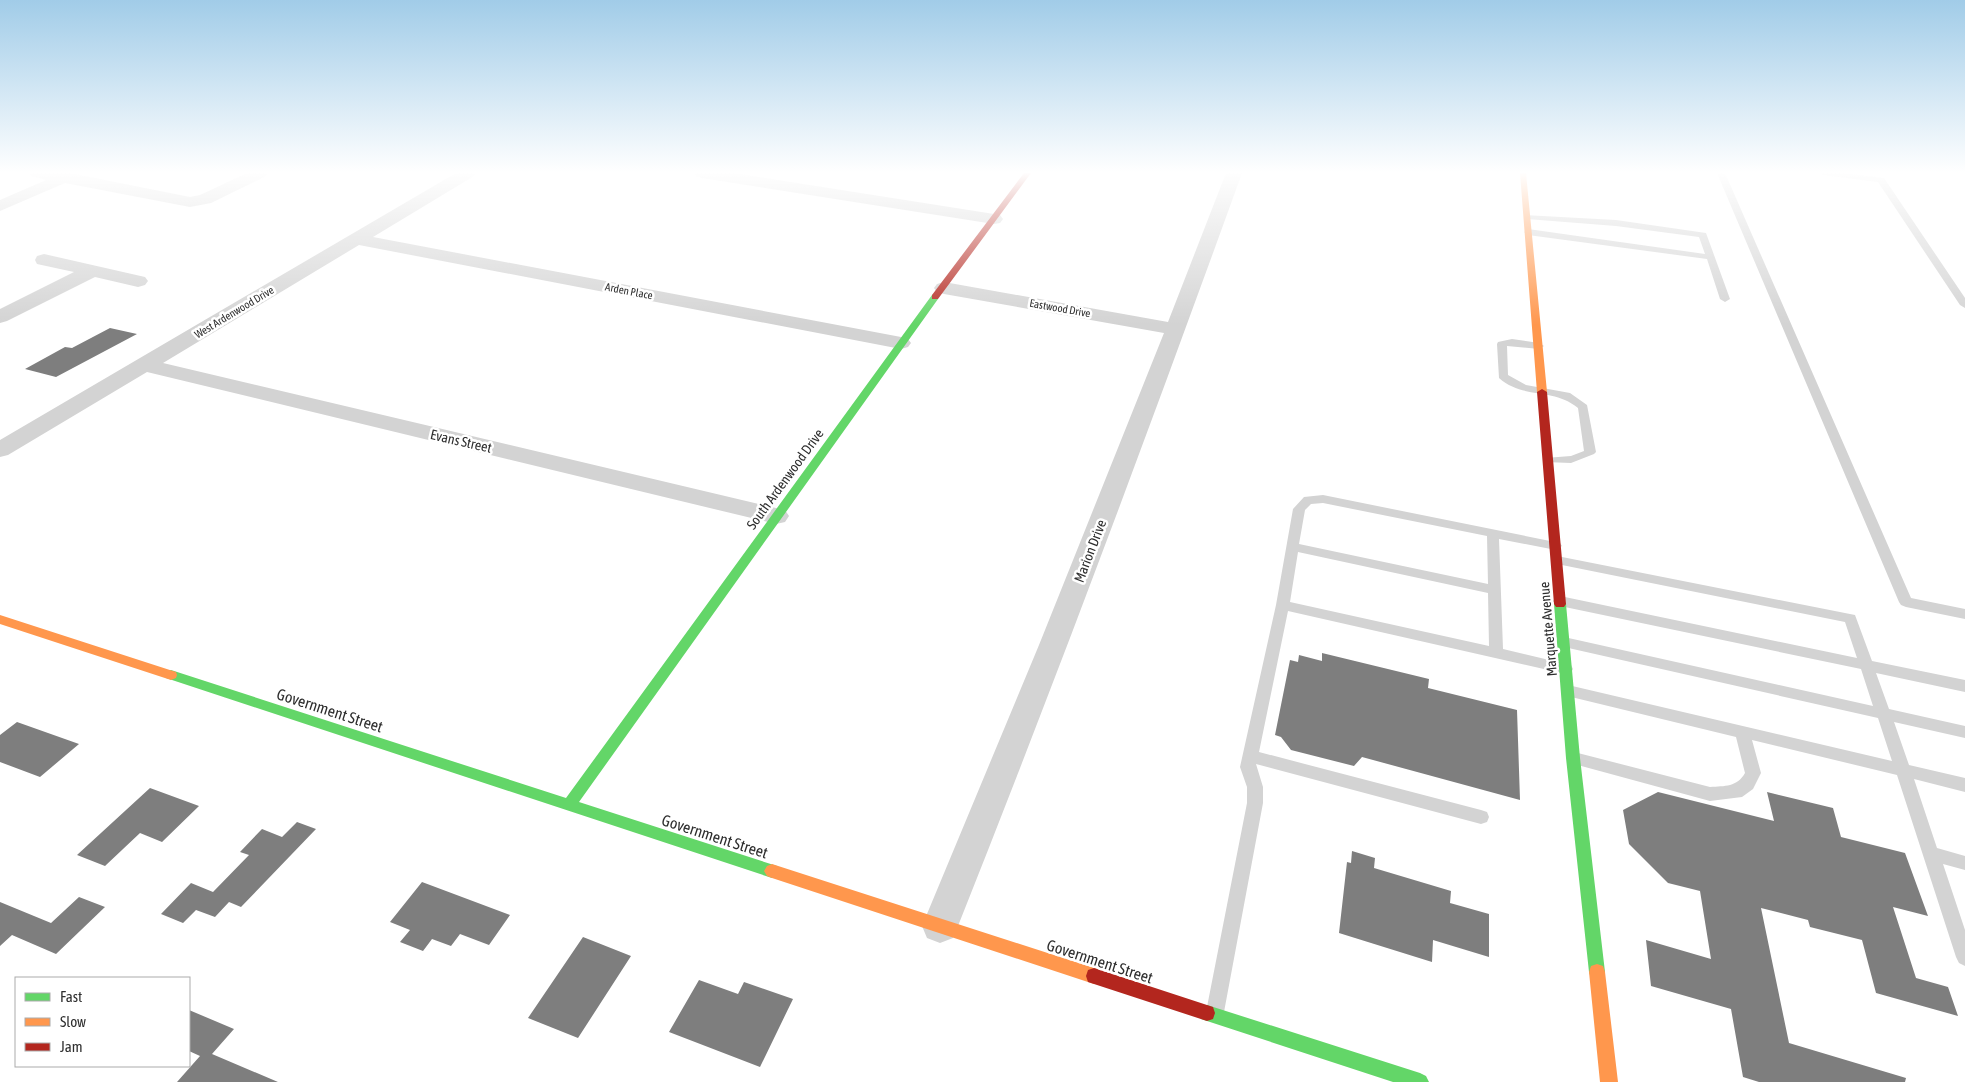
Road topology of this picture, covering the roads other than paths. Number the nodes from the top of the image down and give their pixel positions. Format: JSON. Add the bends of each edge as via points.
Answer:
{"nodes":[{"id":1,"x":382,"y":223,"type":"edge"},
{"id":2,"x":991,"y":223,"type":"edge"},
{"id":3,"x":1215,"y":223,"type":"edge"},
{"id":4,"x":1527,"y":223,"type":"edge"},
{"id":5,"x":1620,"y":223,"type":"edge"},
{"id":6,"x":1743,"y":223,"type":"edge"},
{"id":7,"x":1910,"y":223,"type":"edge"},
{"id":8,"x":1528,"y":232,"type":"junction"},
{"id":9,"x":356,"y":239,"type":"junction"},
{"id":10,"x":1711,"y":257,"type":"junction"},
{"id":11,"x":44,"y":260,"type":"dead end"},
{"id":12,"x":92,"y":271,"type":"junction"},
{"id":13,"x":138,"y":281,"type":"dead end"},
{"id":14,"x":944,"y":288,"type":"junction"},
{"id":15,"x":1725,"y":299,"type":"dead end"},
{"id":16,"x":1965,"y":305,"type":"edge"},
{"id":17,"x":0,"y":317,"type":"edge"},
{"id":18,"x":1176,"y":329,"type":"junction"},
{"id":19,"x":901,"y":343,"type":"junction"},
{"id":20,"x":1539,"y":346,"type":"junction"},
{"id":21,"x":145,"y":365,"type":"junction"},
{"id":22,"x":1542,"y":391,"type":"junction"},
{"id":23,"x":0,"y":450,"type":"edge"},
{"id":24,"x":1549,"y":460,"type":"junction"},
{"id":25,"x":776,"y":516,"type":"junction"},
{"id":26,"x":1493,"y":534,"type":"junction"},
{"id":27,"x":1292,"y":547,"type":"junction"},
{"id":28,"x":1557,"y":553,"type":"junction"},
{"id":29,"x":1495,"y":590,"type":"junction"},
{"id":30,"x":1560,"y":602,"type":"junction"},
{"id":31,"x":1283,"y":605,"type":"junction"},
{"id":32,"x":1965,"y":614,"type":"edge"},
{"id":33,"x":0,"y":619,"type":"edge"},
{"id":34,"x":1564,"y":642,"type":"junction"},
{"id":35,"x":1496,"y":654,"type":"junction"},
{"id":36,"x":1866,"y":664,"type":"junction"},
{"id":37,"x":1566,"y":670,"type":"junction"},
{"id":38,"x":1965,"y":686,"type":"edge"},
{"id":39,"x":1568,"y":691,"type":"junction"},
{"id":40,"x":1883,"y":713,"type":"junction"},
{"id":41,"x":1742,"y":732,"type":"junction"},
{"id":42,"x":1965,"y":732,"type":"edge"},
{"id":43,"x":1250,"y":756,"type":"junction"},
{"id":44,"x":1574,"y":758,"type":"junction"},
{"id":45,"x":1903,"y":770,"type":"junction"},
{"id":46,"x":1965,"y":785,"type":"edge"},
{"id":47,"x":569,"y":805,"type":"junction"},
{"id":48,"x":1482,"y":817,"type":"dead end"},
{"id":49,"x":1931,"y":854,"type":"junction"},
{"id":50,"x":1965,"y":863,"type":"edge"},
{"id":51,"x":940,"y":926,"type":"junction"},
{"id":52,"x":1960,"y":928,"type":"edge"},
{"id":53,"x":1965,"y":957,"type":"edge"},
{"id":54,"x":1214,"y":1015,"type":"junction"},
{"id":55,"x":1420,"y":1082,"type":"edge"},
{"id":56,"x":1609,"y":1082,"type":"edge"}],
"edges":[{"from":1,"to":9,"type":"street","name":"West Ardenwood Drive"},
{"from":2,"to":14,"type":"street","name":"South Ardenwood Drive"},
{"from":3,"to":18,"type":"street","name":"Marion Drive"},
{"from":4,"to":8,"type":"street","name":"Marquette Avenue"},
{"from":5,"to":10,"type":"lane","via":[[1703,235]]},
{"from":6,"to":32,"type":"lane","via":[[1906,602]]},
{"from":7,"to":16,"type":"lane"},
{"from":8,"to":10,"type":"lane"},
{"from":8,"to":20,"type":"street","name":"Marquette Avenue"},
{"from":9,"to":19,"type":"street","name":"Arden Place"},
{"from":9,"to":21,"type":"street","name":"West Ardenwood Drive"},
{"from":10,"to":15,"type":"lane"},
{"from":11,"to":12,"type":"street"},
{"from":12,"to":13,"type":"street"},
{"from":12,"to":17,"type":"street"},
{"from":14,"to":18,"type":"street","name":"Eastwood Drive"},
{"from":14,"to":19,"type":"street","name":"South Ardenwood Drive"},
{"from":18,"to":51,"type":"street","name":"Marion Drive","via":[[1023,727]]},
{"from":19,"to":25,"type":"street","name":"South Ardenwood Drive"},
{"from":20,"to":22,"type":"street","name":"Marquette Avenue"},
{"from":20,"to":22,"type":"lane","via":[[1512,342],[1502,344],[1503,376],[1519,387]]},
{"from":21,"to":23,"type":"street","name":"West Ardenwood Drive"},
{"from":21,"to":25,"type":"street","name":"Evans Street"},
{"from":22,"to":24,"type":"street","name":"Marquette Avenue"},
{"from":22,"to":24,"type":"lane","via":[[1564,394],[1584,407],[1590,452],[1570,461]]},
{"from":24,"to":28,"type":"street","name":"Marquette Avenue"},
{"from":25,"to":47,"type":"street","name":"South Ardenwood Drive"},
{"from":26,"to":27,"type":"lane","via":[[1323,500],[1308,500],[1299,509]]},
{"from":26,"to":28,"type":"lane"},
{"from":26,"to":29,"type":"lane"},
{"from":27,"to":29,"type":"lane"},
{"from":27,"to":31,"type":"lane"},
{"from":28,"to":30,"type":"street","name":"Marquette Avenue"},
{"from":28,"to":36,"type":"lane","via":[[1850,618]]},
{"from":29,"to":35,"type":"lane"},
{"from":30,"to":34,"type":"street","name":"Marquette Avenue"},
{"from":30,"to":36,"type":"lane"},
{"from":31,"to":35,"type":"lane"},
{"from":31,"to":43,"type":"lane"},
{"from":33,"to":47,"type":"street","name":"Government Street"},
{"from":34,"to":37,"type":"street","name":"Marquette Avenue"},
{"from":34,"to":40,"type":"lane"},
{"from":35,"to":37,"type":"lane"},
{"from":36,"to":38,"type":"lane"},
{"from":36,"to":40,"type":"lane"},
{"from":37,"to":39,"type":"street","name":"Marquette Avenue"},
{"from":39,"to":41,"type":"lane"},
{"from":39,"to":44,"type":"street","name":"Marquette Avenue"},
{"from":40,"to":42,"type":"lane"},
{"from":40,"to":45,"type":"lane"},
{"from":41,"to":44,"type":"lane","via":[[1753,773],[1747,784],[1736,792],[1710,794]]},
{"from":41,"to":45,"type":"lane"},
{"from":43,"to":48,"type":"lane"},
{"from":43,"to":54,"type":"lane","via":[[1248,766],[1255,787],[1255,803]]},
{"from":44,"to":56,"type":"street","name":"Marquette Avenue"},
{"from":45,"to":46,"type":"lane"},
{"from":45,"to":49,"type":"lane"},
{"from":47,"to":51,"type":"street","name":"Government Street"},
{"from":49,"to":50,"type":"lane"},
{"from":49,"to":52,"type":"lane"},
{"from":51,"to":54,"type":"street","name":"Government Street"},
{"from":52,"to":53,"type":"lane"},
{"from":54,"to":55,"type":"street","name":"Government Street"}]}
